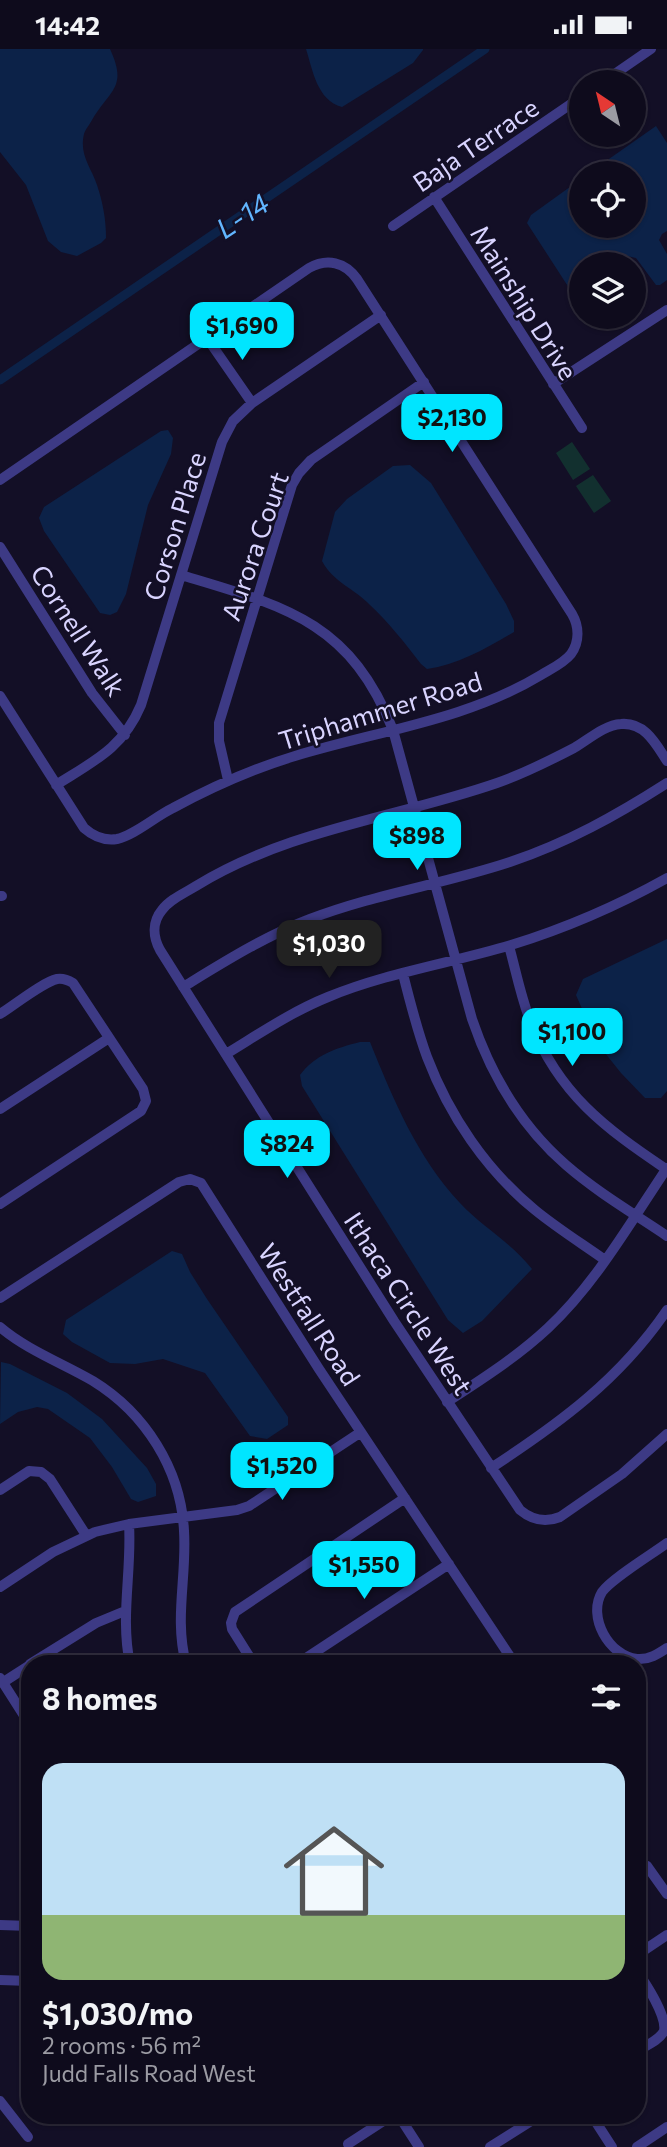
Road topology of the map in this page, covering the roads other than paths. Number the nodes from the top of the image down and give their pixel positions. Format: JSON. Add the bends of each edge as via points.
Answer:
{"nodes":[{"id":1,"x":651,"y":49,"type":"edge"},
{"id":2,"x":620,"y":70,"type":"edge"},
{"id":3,"x":569,"y":105,"type":"edge"},
{"id":4,"x":434,"y":198,"type":"junction"},
{"id":5,"x":393,"y":226,"type":"dead end"},
{"id":6,"x":667,"y":310,"type":"edge"},
{"id":7,"x":381,"y":315,"type":"junction"},
{"id":8,"x":207,"y":338,"type":"junction"},
{"id":9,"x":424,"y":382,"type":"junction"},
{"id":10,"x":553,"y":384,"type":"junction"},
{"id":11,"x":252,"y":403,"type":"junction"},
{"id":12,"x":582,"y":428,"type":"dead end"},
{"id":13,"x":0,"y":480,"type":"edge"},
{"id":14,"x":0,"y":547,"type":"edge"},
{"id":15,"x":181,"y":575,"type":"junction"},
{"id":16,"x":257,"y":598,"type":"junction"},
{"id":17,"x":0,"y":696,"type":"edge"},
{"id":18,"x":393,"y":730,"type":"junction"},
{"id":19,"x":125,"y":735,"type":"junction"},
{"id":20,"x":667,"y":761,"type":"edge"},
{"id":21,"x":228,"y":781,"type":"junction"},
{"id":22,"x":667,"y":783,"type":"edge"},
{"id":23,"x":56,"y":785,"type":"junction"},
{"id":24,"x":415,"y":806,"type":"junction"},
{"id":25,"x":667,"y":878,"type":"edge"},
{"id":26,"x":435,"y":883,"type":"junction"},
{"id":27,"x":509,"y":946,"type":"junction"},
{"id":28,"x":456,"y":960,"type":"junction"},
{"id":29,"x":403,"y":974,"type":"junction"},
{"id":30,"x":183,"y":987,"type":"junction"},
{"id":31,"x":0,"y":1014,"type":"edge"},
{"id":32,"x":110,"y":1038,"type":"junction"},
{"id":33,"x":226,"y":1054,"type":"junction"},
{"id":34,"x":0,"y":1109,"type":"edge"},
{"id":35,"x":666,"y":1168,"type":"edge"},
{"id":36,"x":0,"y":1203,"type":"edge"},
{"id":37,"x":636,"y":1215,"type":"junction"},
{"id":38,"x":667,"y":1235,"type":"edge"},
{"id":39,"x":605,"y":1260,"type":"junction"},
{"id":40,"x":0,"y":1298,"type":"edge"},
{"id":41,"x":667,"y":1310,"type":"edge"},
{"id":42,"x":0,"y":1327,"type":"edge"},
{"id":43,"x":447,"y":1402,"type":"junction"},
{"id":44,"x":361,"y":1432,"type":"junction"},
{"id":45,"x":667,"y":1434,"type":"edge"},
{"id":46,"x":491,"y":1468,"type":"junction"},
{"id":47,"x":0,"y":1490,"type":"edge"},
{"id":48,"x":405,"y":1498,"type":"junction"},
{"id":49,"x":183,"y":1517,"type":"junction"},
{"id":50,"x":129,"y":1524,"type":"junction"},
{"id":51,"x":86,"y":1535,"type":"junction"},
{"id":52,"x":667,"y":1543,"type":"edge"},
{"id":53,"x":449,"y":1564,"type":"junction"},
{"id":54,"x":0,"y":1587,"type":"edge"},
{"id":55,"x":125,"y":1611,"type":"junction"},
{"id":56,"x":667,"y":1648,"type":"edge"},
{"id":57,"x":46,"y":1655,"type":"edge"},
{"id":58,"x":129,"y":1655,"type":"edge"},
{"id":59,"x":184,"y":1655,"type":"edge"},
{"id":60,"x":248,"y":1655,"type":"edge"},
{"id":61,"x":311,"y":1655,"type":"edge"},
{"id":62,"x":509,"y":1655,"type":"edge"},
{"id":63,"x":625,"y":1655,"type":"edge"},
{"id":64,"x":646,"y":1658,"type":"edge"},
{"id":65,"x":21,"y":1670,"type":"edge"},
{"id":66,"x":1,"y":1681,"type":"edge"},
{"id":67,"x":21,"y":1711,"type":"edge"},
{"id":68,"x":646,"y":1865,"type":"edge"},
{"id":69,"x":667,"y":1894,"type":"edge"},
{"id":70,"x":0,"y":1925,"type":"edge"},
{"id":71,"x":21,"y":1926,"type":"edge"},
{"id":72,"x":667,"y":1935,"type":"edge"},
{"id":73,"x":646,"y":1949,"type":"edge"},
{"id":74,"x":0,"y":1980,"type":"edge"},
{"id":75,"x":21,"y":1981,"type":"edge"},
{"id":76,"x":646,"y":1985,"type":"edge"},
{"id":77,"x":646,"y":2045,"type":"edge"},
{"id":78,"x":0,"y":2101,"type":"edge"},
{"id":79,"x":379,"y":2124,"type":"edge"},
{"id":80,"x":404,"y":2124,"type":"edge"},
{"id":81,"x":526,"y":2124,"type":"edge"},
{"id":82,"x":597,"y":2124,"type":"edge"},
{"id":83,"x":667,"y":2127,"type":"edge"},
{"id":84,"x":28,"y":2137,"type":"dead end"},
{"id":85,"x":348,"y":2144,"type":"dead end"},
{"id":86,"x":419,"y":2147,"type":"edge"},
{"id":87,"x":490,"y":2147,"type":"edge"},
{"id":88,"x":612,"y":2147,"type":"edge"},
{"id":89,"x":637,"y":2147,"type":"edge"}],
"edges":[{"from":1,"to":2,"type":"street"},
{"from":3,"to":4,"type":"street","name":"Baja Terrace"},
{"from":4,"to":5,"type":"street","name":"Baja Terrace"},
{"from":4,"to":10,"type":"street","name":"Mainship Drive"},
{"from":6,"to":10,"type":"street"},
{"from":7,"to":8,"type":"street","name":"Triphammer Road","via":[[354,274],[326,262],[309,268]]},
{"from":7,"to":9,"type":"street","name":"Triphammer Road"},
{"from":7,"to":11,"type":"street","name":"Corson Place"},
{"from":8,"to":11,"type":"street"},
{"from":8,"to":13,"type":"street","name":"Triphammer Road"},
{"from":9,"to":16,"type":"street","name":"Aurora Court","via":[[299,473]]},
{"from":9,"to":18,"type":"street","name":"Triphammer Road","via":[[572,614],[578,637],[566,659],[532,681],[457,712]]},
{"from":10,"to":12,"type":"street","name":"Mainship Drive"},
{"from":11,"to":15,"type":"street","name":"Corson Place","via":[[227,430]]},
{"from":14,"to":19,"type":"street","name":"Cornell Walk","via":[[92,693]]},
{"from":15,"to":16,"type":"street"},
{"from":15,"to":19,"type":"street","name":"Corson Place","via":[[141,705]]},
{"from":16,"to":18,"type":"street","via":[[308,621],[343,649],[375,690]]},
{"from":16,"to":21,"type":"street","name":"Aurora Court","via":[[218,729]]},
{"from":17,"to":23,"type":"street","name":"Triphammer Road"},
{"from":18,"to":21,"type":"street","name":"Triphammer Road","via":[[296,756]]},
{"from":18,"to":24,"type":"street"},
{"from":19,"to":23,"type":"street","name":"Corson Place","via":[[104,755]]},
{"from":20,"to":24,"type":"street","name":"Ithaca Circle West","via":[[645,731],[616,725],[524,772]]},
{"from":21,"to":23,"type":"street","name":"Triphammer Road","via":[[123,837],[111,839],[99,838],[84,828]]},
{"from":22,"to":26,"type":"street","via":[[569,840]]},
{"from":24,"to":26,"type":"street"},
{"from":24,"to":30,"type":"street","name":"Ithaca Circle West","via":[[261,853],[166,905],[156,920],[155,938]]},
{"from":25,"to":27,"type":"street","via":[[586,919]]},
{"from":26,"to":28,"type":"street"},
{"from":26,"to":30,"type":"street","via":[[302,922],[256,943]]},
{"from":27,"to":28,"type":"street"},
{"from":27,"to":35,"type":"street","via":[[531,1022],[562,1080],[595,1118]]},
{"from":28,"to":29,"type":"street"},
{"from":28,"to":37,"type":"street","via":[[480,1042],[514,1106],[566,1165]]},
{"from":29,"to":33,"type":"street","via":[[304,1008]]},
{"from":29,"to":39,"type":"street","via":[[428,1059],[471,1140],[533,1208]]},
{"from":30,"to":33,"type":"street","name":"Ithaca Circle West"},
{"from":31,"to":32,"type":"street","via":[[62,978],[73,983]]},
{"from":32,"to":34,"type":"street"},
{"from":32,"to":36,"type":"street","via":[[145,1095],[141,1111]]},
{"from":33,"to":43,"type":"street","name":"Ithaca Circle West"},
{"from":35,"to":37,"type":"street"},
{"from":37,"to":38,"type":"street"},
{"from":37,"to":39,"type":"street"},
{"from":39,"to":43,"type":"street","via":[[548,1328]]},
{"from":40,"to":44,"type":"street","name":"Westfall Road","via":[[179,1182],[196,1180]]},
{"from":41,"to":46,"type":"street","via":[[589,1398]]},
{"from":42,"to":49,"type":"street","via":[[93,1381],[136,1416],[164,1457]]},
{"from":43,"to":46,"type":"street","name":"Ithaca Circle West"},
{"from":44,"to":48,"type":"street","name":"Westfall Road"},
{"from":44,"to":49,"type":"street","via":[[249,1506]]},
{"from":45,"to":46,"type":"street","name":"Ithaca Circle West","via":[[622,1474],[554,1520],[524,1514]]},
{"from":47,"to":51,"type":"street","via":[[29,1471],[41,1472]]},
{"from":48,"to":53,"type":"street","name":"Westfall Road"},
{"from":48,"to":60,"type":"street","via":[[235,1612],[232,1629]]},
{"from":49,"to":50,"type":"street"},
{"from":49,"to":59,"type":"street","via":[[179,1619]]},
{"from":50,"to":51,"type":"street"},
{"from":50,"to":55,"type":"street"},
{"from":51,"to":54,"type":"street"},
{"from":52,"to":63,"type":"street","via":[[601,1596],[597,1619],[615,1648]]},
{"from":53,"to":61,"type":"street"},
{"from":53,"to":62,"type":"street","name":"Westfall Road"},
{"from":55,"to":57,"type":"street","via":[[96,1623]]},
{"from":55,"to":58,"type":"street"},
{"from":56,"to":64,"type":"street"},
{"from":65,"to":66,"type":"street"},
{"from":66,"to":67,"type":"street"},
{"from":68,"to":69,"type":"street"},
{"from":70,"to":71,"type":"street"},
{"from":72,"to":73,"type":"street"},
{"from":74,"to":75,"type":"street"},
{"from":76,"to":77,"type":"street","via":[[667,2024],[662,2035]]},
{"from":78,"to":84,"type":"street"},
{"from":79,"to":85,"type":"street"},
{"from":80,"to":86,"type":"street"},
{"from":81,"to":87,"type":"street"},
{"from":82,"to":88,"type":"street"},
{"from":83,"to":89,"type":"street"}]}
